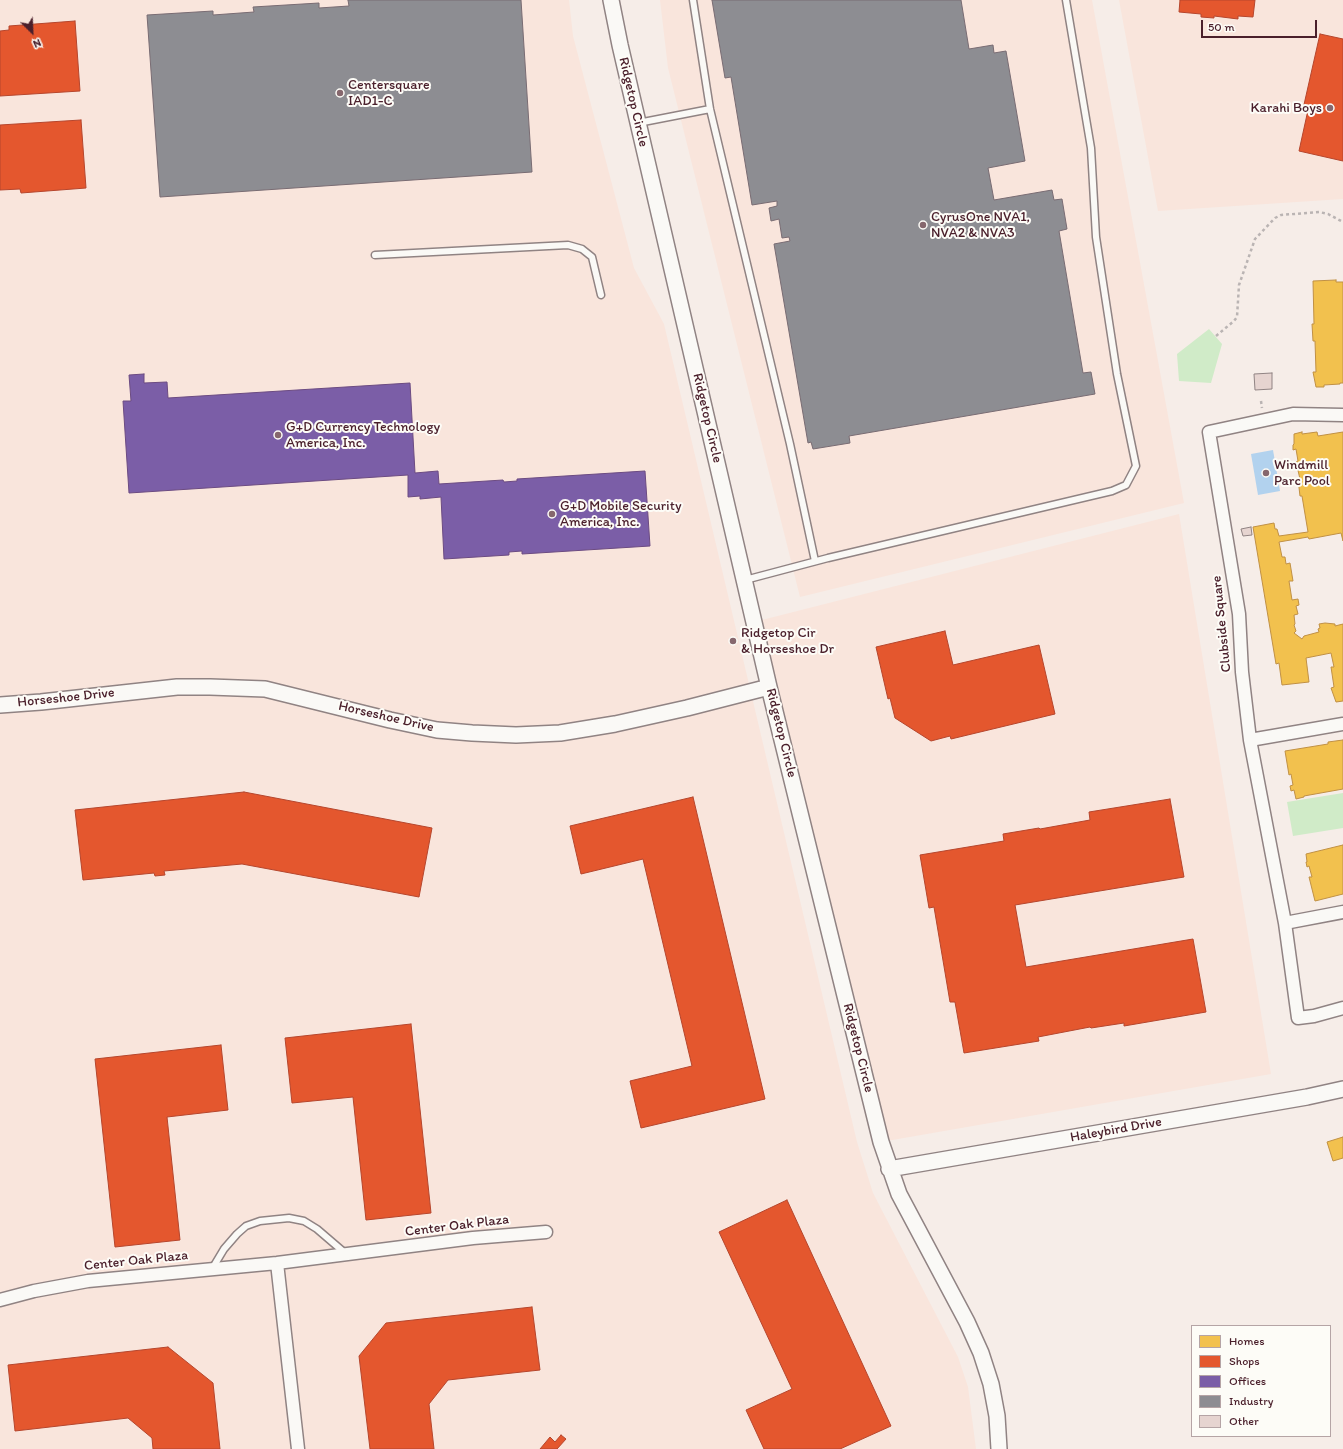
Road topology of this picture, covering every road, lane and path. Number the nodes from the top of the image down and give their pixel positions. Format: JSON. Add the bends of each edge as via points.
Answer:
{"nodes":[{"id":1,"x":611,"y":0,"type":"edge"},
{"id":2,"x":693,"y":0,"type":"edge"},
{"id":3,"x":1066,"y":0,"type":"edge"},
{"id":4,"x":710,"y":109,"type":"junction"},
{"id":5,"x":638,"y":123,"type":"junction"},
{"id":6,"x":1343,"y":222,"type":"edge"},
{"id":7,"x":375,"y":255,"type":"dead end"},
{"id":8,"x":601,"y":295,"type":"dead end"},
{"id":9,"x":1216,"y":336,"type":"dead end"},
{"id":10,"x":1343,"y":415,"type":"edge"},
{"id":11,"x":815,"y":561,"type":"junction"},
{"id":12,"x":745,"y":580,"type":"junction"},
{"id":13,"x":769,"y":686,"type":"junction"},
{"id":14,"x":0,"y":705,"type":"edge"},
{"id":15,"x":1343,"y":724,"type":"edge"},
{"id":16,"x":1250,"y":740,"type":"junction"},
{"id":17,"x":1343,"y":912,"type":"edge"},
{"id":18,"x":1285,"y":923,"type":"junction"},
{"id":19,"x":1343,"y":1008,"type":"edge"},
{"id":20,"x":1343,"y":1089,"type":"edge"},
{"id":21,"x":890,"y":1169,"type":"junction"},
{"id":22,"x":546,"y":1232,"type":"dead end"},
{"id":23,"x":346,"y":1254,"type":"junction"},
{"id":24,"x":277,"y":1263,"type":"junction"},
{"id":25,"x":212,"y":1269,"type":"junction"},
{"id":26,"x":0,"y":1300,"type":"edge"},
{"id":27,"x":298,"y":1449,"type":"edge"},
{"id":28,"x":999,"y":1449,"type":"edge"}],
"edges":[{"from":1,"to":5,"type":"street","name":"Ridgetop Circle"},
{"from":2,"to":4,"type":"lane"},
{"from":3,"to":11,"type":"lane","via":[[1091,148],[1096,237],[1117,374],[1136,466],[1126,484],[1112,491]]},
{"from":4,"to":5,"type":"lane"},
{"from":4,"to":11,"type":"lane","via":[[790,444]]},
{"from":5,"to":12,"type":"street","name":"Ridgetop Circle"},
{"from":6,"to":9,"type":"path","via":[[1319,212],[1281,215],[1276,218],[1255,238],[1239,284],[1236,317]]},
{"from":7,"to":8,"type":"lane","via":[[568,244],[582,249],[592,257]]},
{"from":10,"to":16,"type":"street","name":"Clubside Square","via":[[1293,414],[1209,432],[1239,614],[1242,672]]},
{"from":11,"to":12,"type":"lane"},
{"from":12,"to":13,"type":"street","name":"Ridgetop Circle"},
{"from":13,"to":14,"type":"street","name":"Horseshoe Drive","via":[[615,724],[560,733],[516,735],[437,730],[265,689],[177,687]]},
{"from":13,"to":21,"type":"street","name":"Ridgetop Circle","via":[[840,981]]},
{"from":15,"to":16,"type":"street"},
{"from":16,"to":18,"type":"street","name":"Clubside Square"},
{"from":17,"to":18,"type":"street"},
{"from":18,"to":19,"type":"street","name":"Clubside Square","via":[[1298,1018]]},
{"from":20,"to":21,"type":"street","name":"Haleybird Drive"},
{"from":21,"to":28,"type":"street","name":"Ridgetop Circle","via":[[899,1194],[981,1353],[991,1384],[997,1416]]},
{"from":22,"to":23,"type":"street","name":"Center Oak Plaza","via":[[473,1238]]},
{"from":23,"to":24,"type":"street","name":"Center Oak Plaza"},
{"from":23,"to":25,"type":"lane","via":[[304,1221],[289,1218],[260,1221],[246,1226],[237,1234]]},
{"from":24,"to":25,"type":"street","name":"Center Oak Plaza"},
{"from":24,"to":27,"type":"street"},
{"from":25,"to":26,"type":"street","name":"Center Oak Plaza","via":[[88,1281]]}]}
